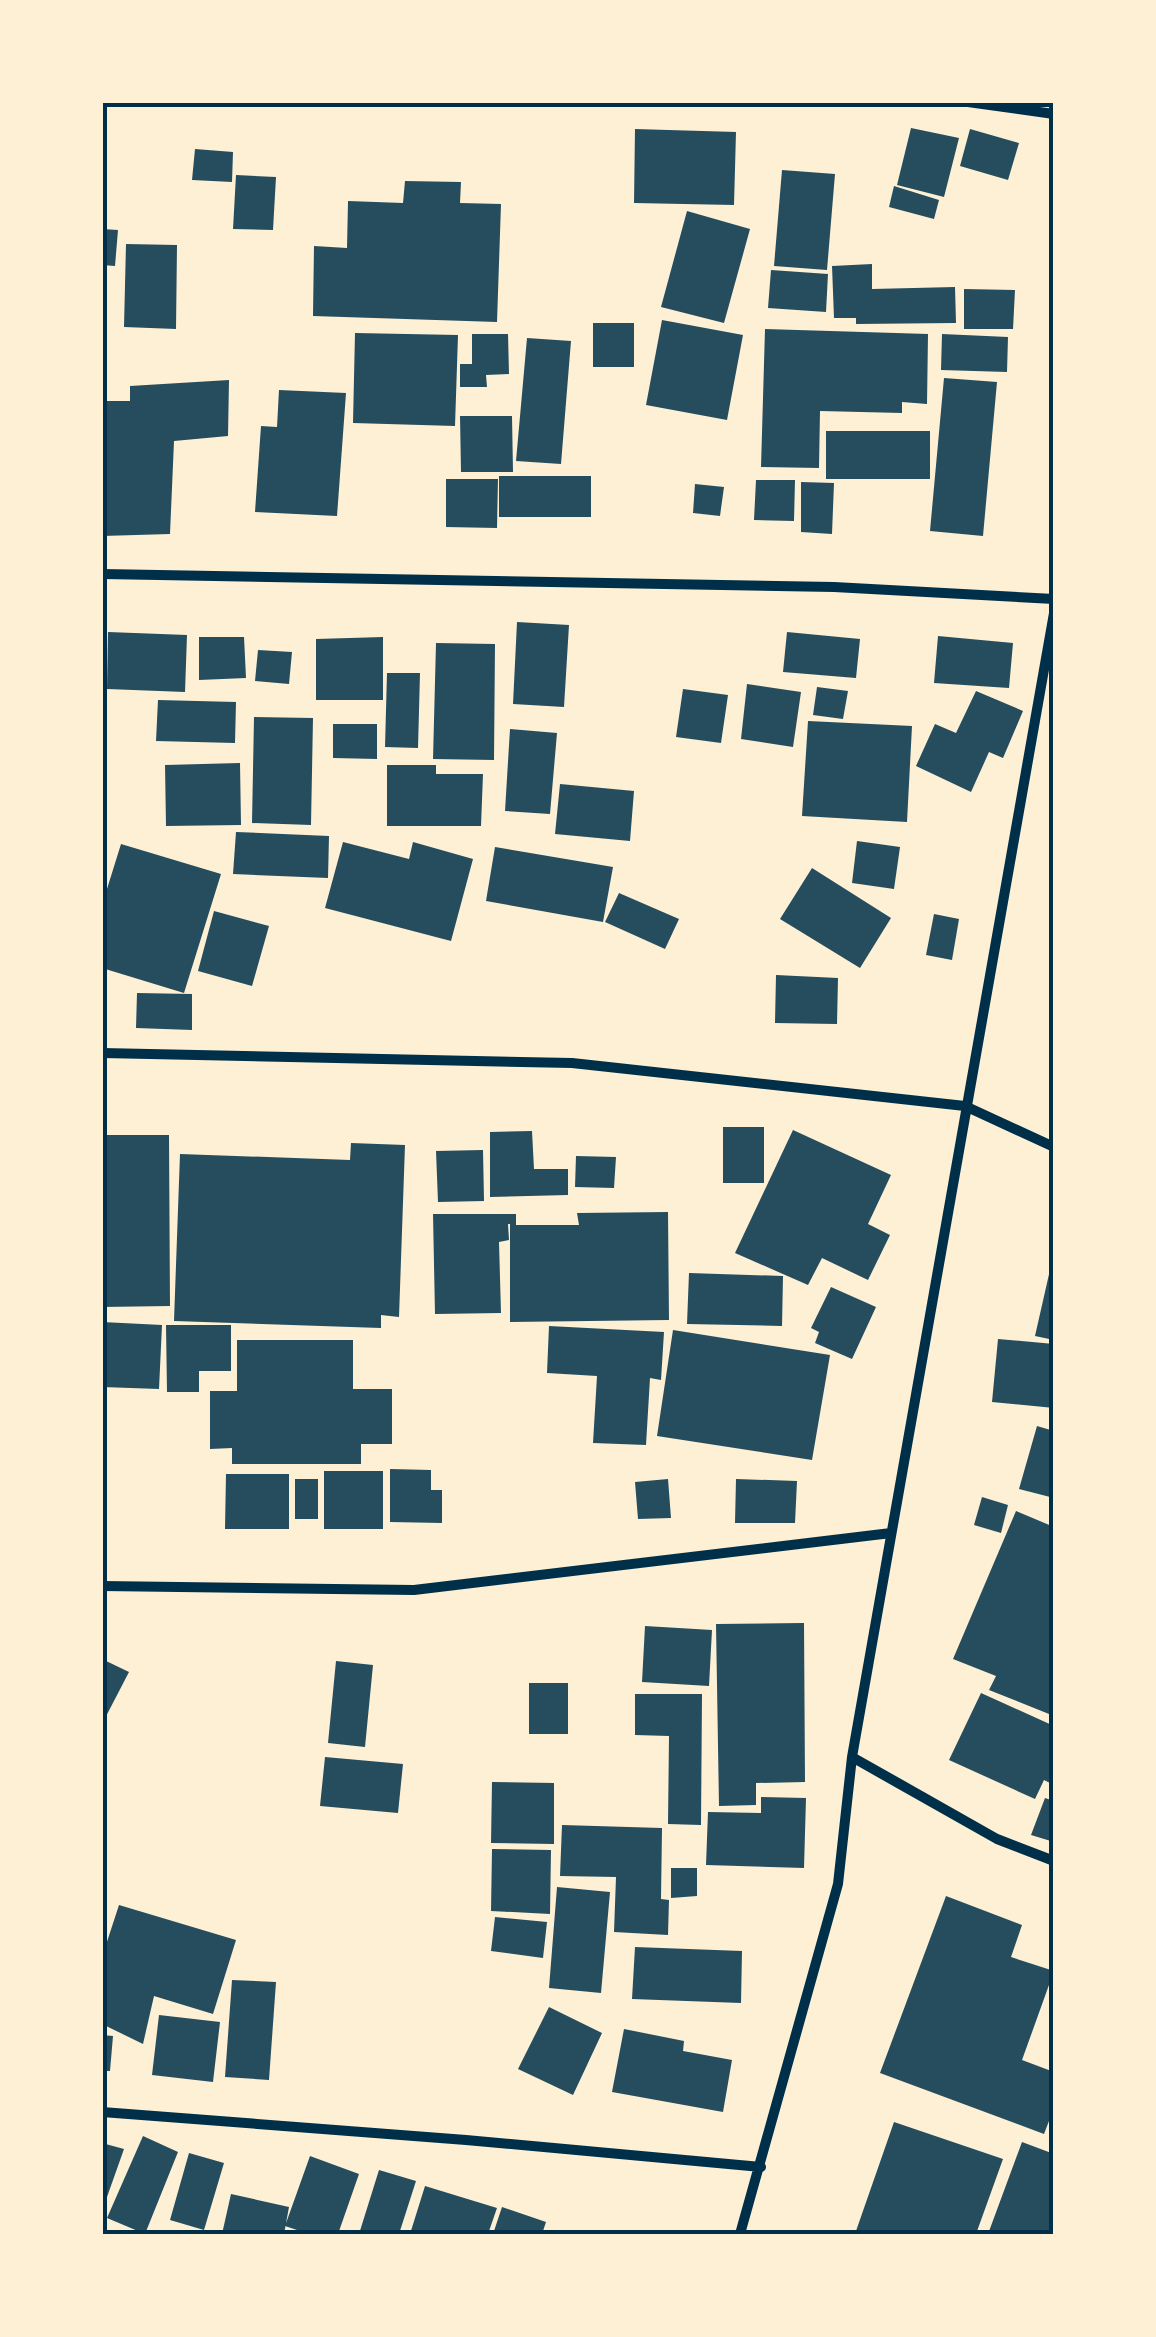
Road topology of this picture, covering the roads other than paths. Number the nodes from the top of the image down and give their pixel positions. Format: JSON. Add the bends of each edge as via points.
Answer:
{"nodes":[{"id":1,"x":968,"y":102,"type":"edge"},
{"id":2,"x":1054,"y":114,"type":"edge"},
{"id":3,"x":102,"y":574,"type":"edge"},
{"id":4,"x":1054,"y":599,"type":"edge"},
{"id":5,"x":1054,"y":613,"type":"edge"},
{"id":6,"x":102,"y":1054,"type":"edge"},
{"id":7,"x":966,"y":1106,"type":"junction"},
{"id":8,"x":1054,"y":1148,"type":"edge"},
{"id":9,"x":892,"y":1533,"type":"junction"},
{"id":10,"x":102,"y":1586,"type":"edge"},
{"id":11,"x":852,"y":1757,"type":"junction"},
{"id":12,"x":1054,"y":1861,"type":"edge"},
{"id":13,"x":102,"y":2112,"type":"edge"},
{"id":14,"x":761,"y":2167,"type":"junction"},
{"id":15,"x":740,"y":2234,"type":"edge"}],
"edges":[{"from":1,"to":2,"type":"street"},
{"from":3,"to":4,"type":"street","via":[[834,587]]},
{"from":5,"to":7,"type":"street"},
{"from":6,"to":7,"type":"street","via":[[572,1062]]},
{"from":7,"to":8,"type":"street"},
{"from":7,"to":9,"type":"street"},
{"from":9,"to":10,"type":"street","via":[[414,1590]]},
{"from":9,"to":11,"type":"street"},
{"from":11,"to":12,"type":"street","via":[[997,1839]]},
{"from":11,"to":14,"type":"street","via":[[838,1884]]},
{"from":13,"to":14,"type":"street"},
{"from":14,"to":15,"type":"street"}]}
